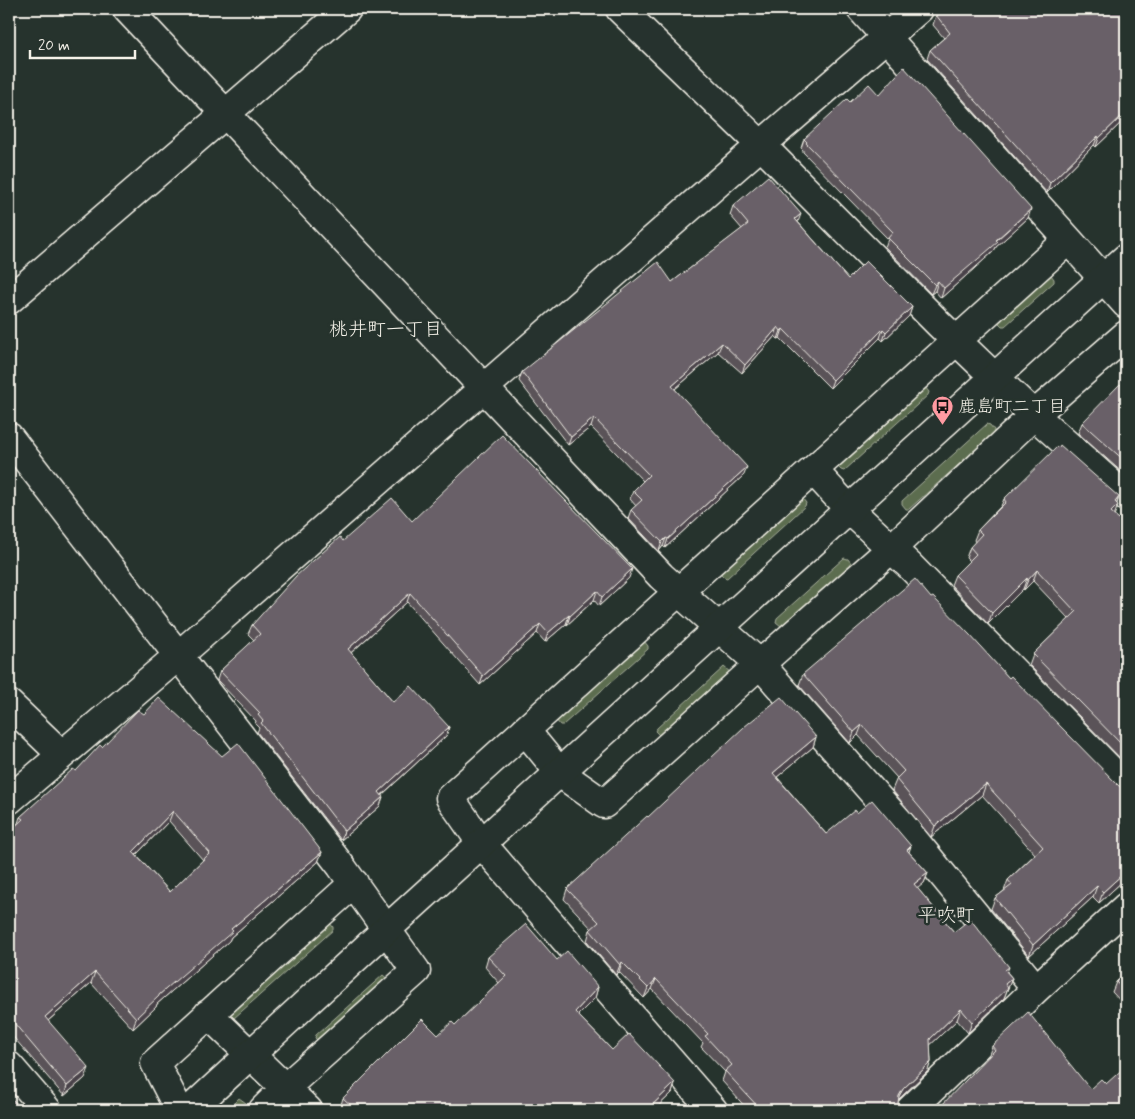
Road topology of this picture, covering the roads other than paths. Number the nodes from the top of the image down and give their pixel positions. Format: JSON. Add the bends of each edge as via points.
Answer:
{"nodes":[{"id":1,"x":127,"y":9,"type":"edge"},
{"id":2,"x":347,"y":9,"type":"edge"},
{"id":3,"x":620,"y":9,"type":"edge"},
{"id":4,"x":861,"y":9,"type":"edge"},
{"id":5,"x":919,"y":9,"type":"edge"},
{"id":6,"x":886,"y":37,"type":"junction"},
{"id":7,"x":225,"y":114,"type":"junction"},
{"id":8,"x":761,"y":145,"type":"junction"},
{"id":9,"x":1068,"y":240,"type":"junction"},
{"id":10,"x":1126,"y":258,"type":"edge"},
{"id":11,"x":1104,"y":280,"type":"junction"},
{"id":12,"x":9,"y":300,"type":"edge"},
{"id":13,"x":1126,"y":304,"type":"edge"},
{"id":14,"x":1126,"y":335,"type":"edge"},
{"id":15,"x":957,"y":341,"type":"junction"},
{"id":16,"x":996,"y":378,"type":"junction"},
{"id":17,"x":484,"y":387,"type":"junction"},
{"id":18,"x":1034,"y":415,"type":"junction"},
{"id":19,"x":9,"y":437,"type":"edge"},
{"id":20,"x":813,"y":470,"type":"junction"},
{"id":21,"x":1126,"y":497,"type":"edge"},
{"id":22,"x":850,"y":510,"type":"junction"},
{"id":23,"x":891,"y":549,"type":"junction"},
{"id":24,"x":678,"y":591,"type":"junction"},
{"id":25,"x":720,"y":628,"type":"junction"},
{"id":26,"x":178,"y":656,"type":"junction"},
{"id":27,"x":760,"y":664,"type":"junction"},
{"id":28,"x":9,"y":704,"type":"edge"},
{"id":29,"x":526,"y":730,"type":"junction"},
{"id":30,"x":61,"y":754,"type":"junction"},
{"id":31,"x":560,"y":773,"type":"junction"},
{"id":32,"x":1126,"y":786,"type":"edge"},
{"id":33,"x":9,"y":800,"type":"edge"},
{"id":34,"x":482,"y":844,"type":"junction"},
{"id":35,"x":354,"y":884,"type":"junction"},
{"id":36,"x":1126,"y":907,"type":"edge"},
{"id":37,"x":387,"y":929,"type":"junction"},
{"id":38,"x":1036,"y":989,"type":"junction"},
{"id":39,"x":208,"y":1014,"type":"junction"},
{"id":40,"x":250,"y":1054,"type":"junction"},
{"id":41,"x":9,"y":1066,"type":"edge"},
{"id":42,"x":285,"y":1088,"type":"junction"},
{"id":43,"x":47,"y":1110,"type":"edge"},
{"id":44,"x":179,"y":1110,"type":"edge"},
{"id":45,"x":190,"y":1110,"type":"edge"},
{"id":46,"x":263,"y":1110,"type":"edge"},
{"id":47,"x":308,"y":1110,"type":"edge"},
{"id":48,"x":713,"y":1110,"type":"edge"},
{"id":49,"x":910,"y":1110,"type":"edge"}],
"edges":[{"from":1,"to":7,"type":"street"},
{"from":2,"to":7,"type":"street"},
{"from":3,"to":8,"type":"street"},
{"from":4,"to":6,"type":"street"},
{"from":5,"to":6,"type":"street"},
{"from":6,"to":8,"type":"street"},
{"from":6,"to":9,"type":"street"},
{"from":7,"to":12,"type":"street"},
{"from":7,"to":17,"type":"street"},
{"from":8,"to":15,"type":"street"},
{"from":8,"to":17,"type":"street"},
{"from":9,"to":11,"type":"street"},
{"from":9,"to":15,"type":"street"},
{"from":10,"to":11,"type":"street"},
{"from":11,"to":13,"type":"street"},
{"from":11,"to":16,"type":"street"},
{"from":14,"to":18,"type":"street"},
{"from":15,"to":16,"type":"street"},
{"from":15,"to":20,"type":"street"},
{"from":16,"to":18,"type":"street"},
{"from":16,"to":22,"type":"street"},
{"from":17,"to":24,"type":"street"},
{"from":17,"to":26,"type":"street"},
{"from":18,"to":21,"type":"street"},
{"from":18,"to":23,"type":"street"},
{"from":19,"to":26,"type":"street"},
{"from":20,"to":22,"type":"street"},
{"from":20,"to":24,"type":"street"},
{"from":22,"to":23,"type":"street"},
{"from":22,"to":25,"type":"street"},
{"from":23,"to":27,"type":"street"},
{"from":23,"to":32,"type":"street"},
{"from":24,"to":25,"type":"street"},
{"from":24,"to":29,"type":"street"},
{"from":25,"to":27,"type":"street"},
{"from":25,"to":31,"type":"street"},
{"from":26,"to":30,"type":"street"},
{"from":26,"to":35,"type":"street"},
{"from":27,"to":31,"type":"street","via":[[604,804]]},
{"from":27,"to":38,"type":"street","via":[[901,824]]},
{"from":28,"to":30,"type":"street"},
{"from":29,"to":31,"type":"street"},
{"from":29,"to":34,"type":"street","via":[[450,798]]},
{"from":30,"to":33,"type":"street"},
{"from":31,"to":34,"type":"street"},
{"from":34,"to":37,"type":"street"},
{"from":34,"to":48,"type":"street"},
{"from":35,"to":37,"type":"street"},
{"from":35,"to":39,"type":"street"},
{"from":36,"to":38,"type":"street"},
{"from":37,"to":40,"type":"street"},
{"from":37,"to":42,"type":"street","via":[[416,971]]},
{"from":38,"to":49,"type":"street"},
{"from":39,"to":40,"type":"street"},
{"from":39,"to":44,"type":"street","via":[[155,1063]]},
{"from":40,"to":42,"type":"street"},
{"from":40,"to":45,"type":"street"},
{"from":41,"to":43,"type":"street"},
{"from":42,"to":46,"type":"street"},
{"from":42,"to":47,"type":"street"}]}
